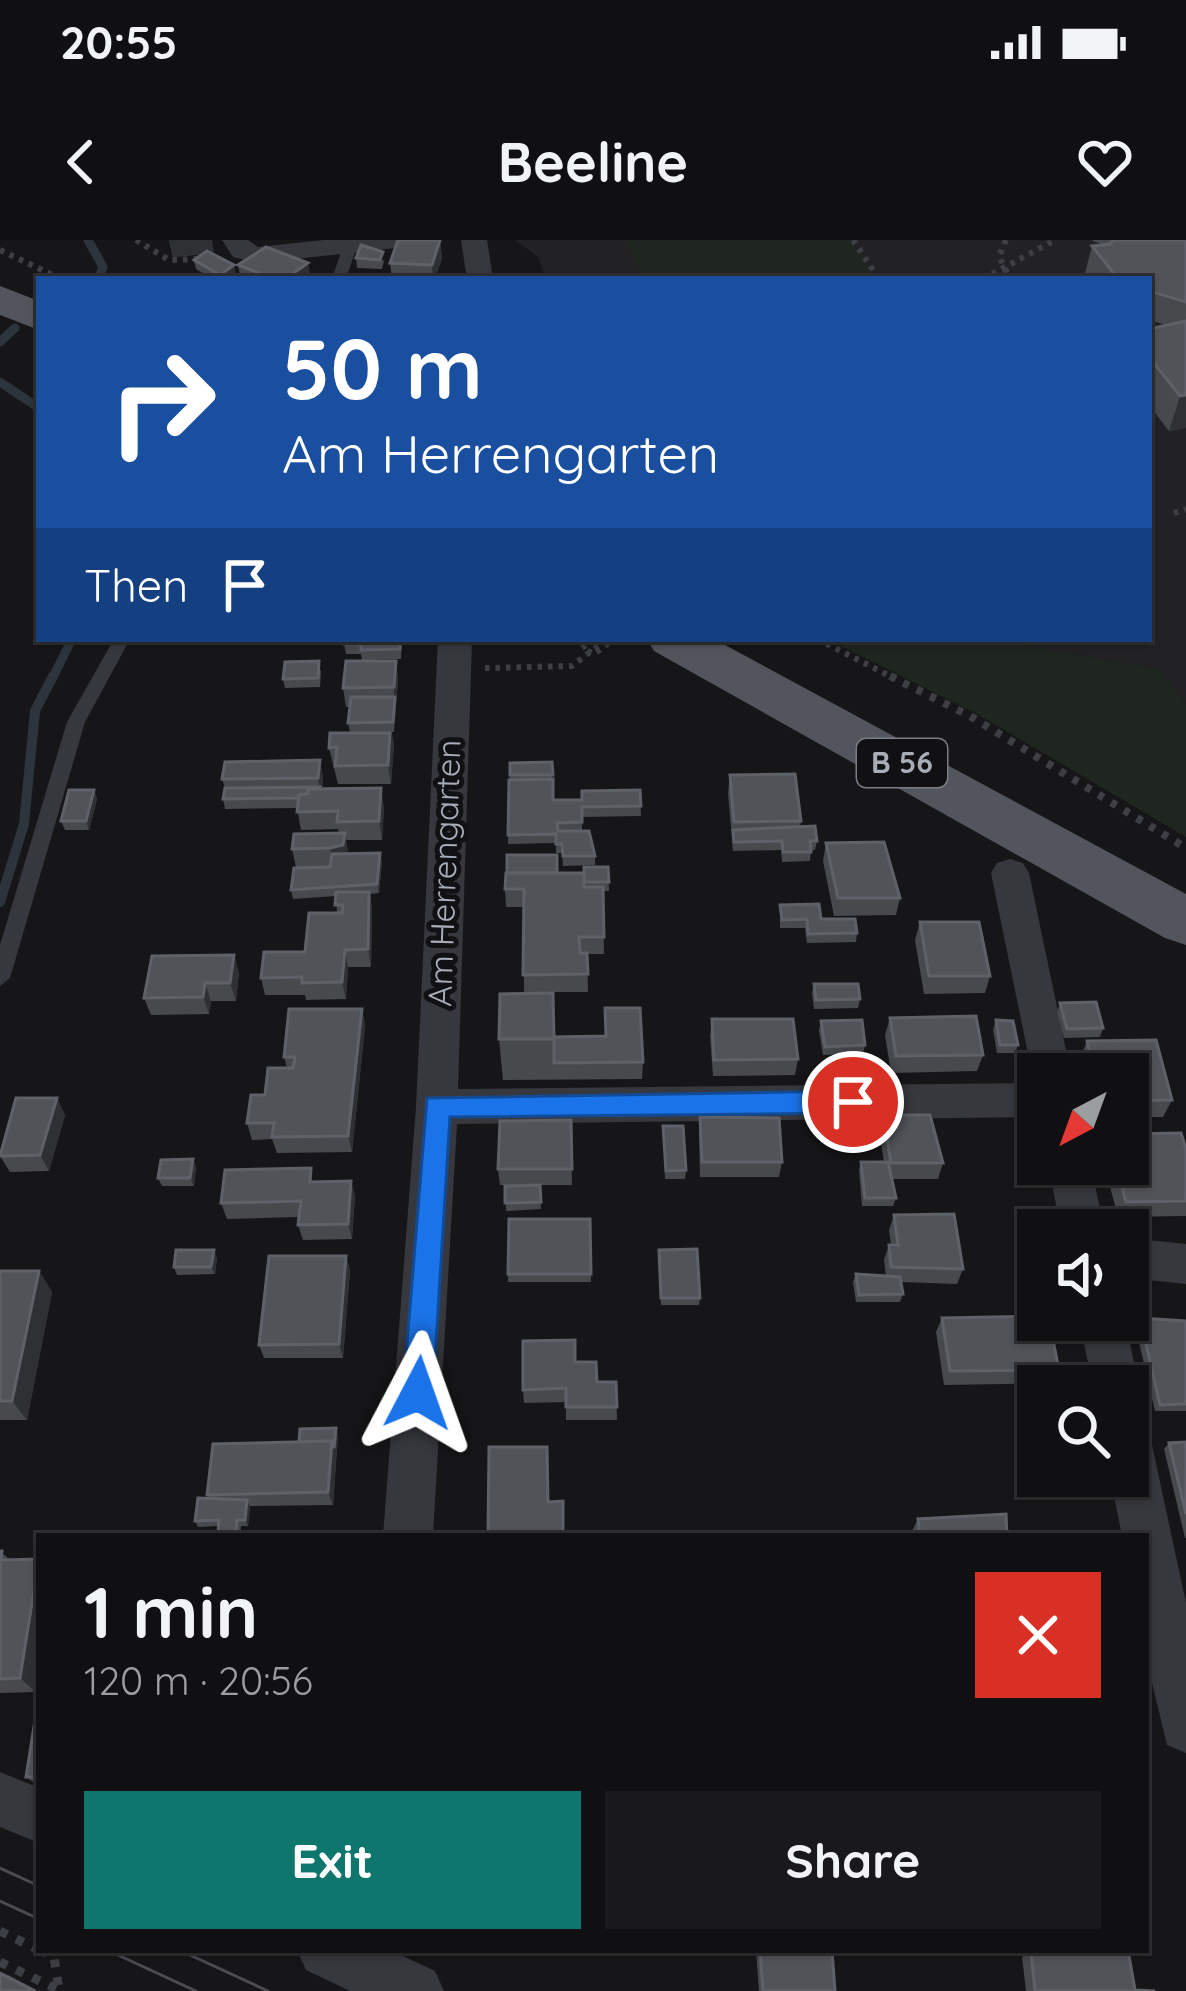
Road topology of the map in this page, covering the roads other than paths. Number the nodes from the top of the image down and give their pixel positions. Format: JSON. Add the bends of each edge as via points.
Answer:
{"nodes":[{"id":1,"x":396,"y":240,"type":"edge"},
{"id":2,"x":474,"y":240,"type":"edge"},
{"id":3,"x":237,"y":244,"type":"edge"},
{"id":4,"x":350,"y":246,"type":"junction"},
{"id":5,"x":0,"y":266,"type":"edge"},
{"id":6,"x":340,"y":276,"type":"edge"},
{"id":7,"x":480,"y":276,"type":"edge"},
{"id":8,"x":36,"y":283,"type":"edge"},
{"id":9,"x":0,"y":298,"type":"edge"},
{"id":10,"x":36,"y":316,"type":"edge"},
{"id":11,"x":120,"y":642,"type":"edge"},
{"id":12,"x":678,"y":642,"type":"edge"},
{"id":13,"x":754,"y":642,"type":"edge"},
{"id":14,"x":454,"y":654,"type":"edge"},
{"id":15,"x":1010,"y":873,"type":"dead end"},
{"id":16,"x":1186,"y":874,"type":"edge"},
{"id":17,"x":1186,"y":922,"type":"edge"},
{"id":18,"x":0,"y":978,"type":"edge"},
{"id":19,"x":1046,"y":1053,"type":"edge"},
{"id":20,"x":1017,"y":1100,"type":"edge"},
{"id":21,"x":437,"y":1106,"type":"junction"},
{"id":22,"x":1149,"y":1260,"type":"edge"},
{"id":23,"x":1186,"y":1264,"type":"edge"},
{"id":24,"x":1139,"y":1497,"type":"edge"},
{"id":25,"x":408,"y":1533,"type":"edge"},
{"id":26,"x":1146,"y":1533,"type":"edge"},
{"id":27,"x":1149,"y":1547,"type":"edge"},
{"id":28,"x":1186,"y":1726,"type":"edge"},
{"id":29,"x":0,"y":1799,"type":"edge"},
{"id":30,"x":36,"y":1815,"type":"edge"},
{"id":31,"x":327,"y":1953,"type":"edge"},
{"id":32,"x":334,"y":1953,"type":"edge"},
{"id":33,"x":320,"y":1991,"type":"edge"},
{"id":34,"x":415,"y":1991,"type":"edge"}],
"edges":[{"from":1,"to":4,"type":"street"},
{"from":2,"to":7,"type":"street"},
{"from":3,"to":4,"type":"street","via":[[258,255]]},
{"from":4,"to":6,"type":"lane"},
{"from":5,"to":8,"type":"main road"},
{"from":9,"to":10,"type":"main road"},
{"from":11,"to":18,"type":"lane","via":[[76,722]]},
{"from":12,"to":17,"type":"main road","number":"B 56"},
{"from":13,"to":16,"type":"main road","number":"B 56"},
{"from":14,"to":21,"type":"street","name":"Am Herrengarten"},
{"from":15,"to":19,"type":"street"},
{"from":20,"to":21,"type":"street"},
{"from":21,"to":25,"type":"street","name":"Am Herrengarten"},
{"from":22,"to":23,"type":"street"},
{"from":24,"to":26,"type":"street"},
{"from":27,"to":28,"type":"street"},
{"from":29,"to":30,"type":"street"},
{"from":31,"to":33,"type":"street"},
{"from":32,"to":34,"type":"street"}]}
